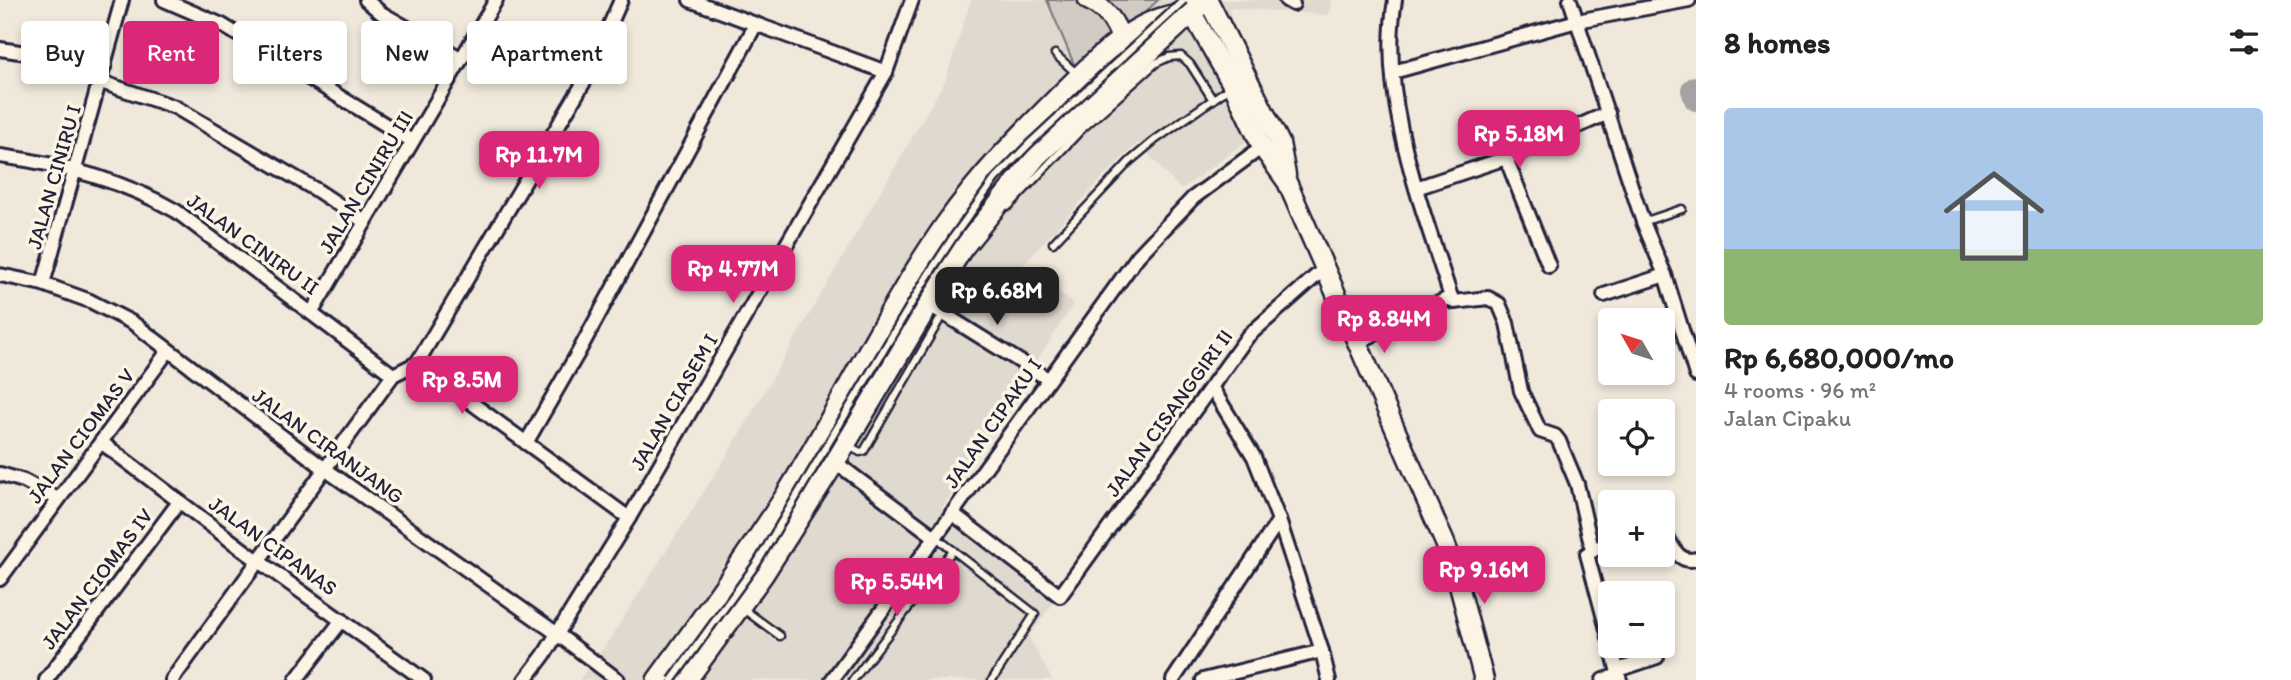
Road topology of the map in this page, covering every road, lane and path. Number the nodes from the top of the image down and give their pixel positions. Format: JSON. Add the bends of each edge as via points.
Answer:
{"nodes":[{"id":1,"x":122,"y":0,"type":"edge"},
{"id":2,"x":164,"y":0,"type":"edge"},
{"id":3,"x":366,"y":0,"type":"edge"},
{"id":4,"x":496,"y":0,"type":"edge"},
{"id":5,"x":621,"y":0,"type":"edge"},
{"id":6,"x":691,"y":0,"type":"edge"},
{"id":7,"x":912,"y":0,"type":"edge"},
{"id":8,"x":1088,"y":0,"type":"edge"},
{"id":9,"x":1395,"y":0,"type":"edge"},
{"id":10,"x":1570,"y":0,"type":"edge"},
{"id":11,"x":1689,"y":0,"type":"edge"},
{"id":12,"x":1196,"y":3,"type":"edge"},
{"id":13,"x":1577,"y":21,"type":"junction"},
{"id":14,"x":756,"y":24,"type":"junction"},
{"id":15,"x":1122,"y":39,"type":"junction"},
{"id":16,"x":0,"y":49,"type":"edge"},
{"id":17,"x":109,"y":50,"type":"edge"},
{"id":18,"x":21,"y":52,"type":"edge"},
{"id":19,"x":1055,"y":54,"type":"dead end"},
{"id":20,"x":462,"y":59,"type":"junction"},
{"id":21,"x":1129,"y":69,"type":"junction"},
{"id":22,"x":886,"y":72,"type":"junction"},
{"id":23,"x":1393,"y":72,"type":"junction"},
{"id":24,"x":1079,"y":76,"type":"junction"},
{"id":25,"x":100,"y":84,"type":"edge"},
{"id":26,"x":107,"y":84,"type":"edge"},
{"id":27,"x":1233,"y":86,"type":"junction"},
{"id":28,"x":1107,"y":99,"type":"junction"},
{"id":29,"x":1213,"y":100,"type":"junction"},
{"id":30,"x":1608,"y":113,"type":"junction"},
{"id":31,"x":1021,"y":134,"type":"junction"},
{"id":32,"x":412,"y":141,"type":"junction"},
{"id":33,"x":1262,"y":147,"type":"junction"},
{"id":34,"x":0,"y":156,"type":"edge"},
{"id":35,"x":1506,"y":158,"type":"junction"},
{"id":36,"x":76,"y":170,"type":"junction"},
{"id":37,"x":1287,"y":182,"type":"junction"},
{"id":38,"x":1416,"y":188,"type":"junction"},
{"id":39,"x":1004,"y":204,"type":"junction"},
{"id":40,"x":1682,"y":209,"type":"dead end"},
{"id":41,"x":997,"y":219,"type":"dead end"},
{"id":42,"x":365,"y":222,"type":"junction"},
{"id":43,"x":1643,"y":222,"type":"junction"},
{"id":44,"x":1053,"y":243,"type":"dead end"},
{"id":45,"x":962,"y":249,"type":"junction"},
{"id":46,"x":1549,"y":266,"type":"dead end"},
{"id":47,"x":1325,"y":268,"type":"junction"},
{"id":48,"x":0,"y":275,"type":"edge"},
{"id":49,"x":1665,"y":275,"type":"junction"},
{"id":50,"x":913,"y":278,"type":"junction"},
{"id":51,"x":43,"y":284,"type":"junction"},
{"id":52,"x":965,"y":294,"type":"dead end"},
{"id":53,"x":1604,"y":295,"type":"dead end"},
{"id":54,"x":1451,"y":297,"type":"junction"},
{"id":55,"x":936,"y":308,"type":"junction"},
{"id":56,"x":312,"y":312,"type":"junction"},
{"id":57,"x":1357,"y":342,"type":"junction"},
{"id":58,"x":169,"y":351,"type":"junction"},
{"id":59,"x":417,"y":363,"type":"junction"},
{"id":60,"x":858,"y":368,"type":"junction"},
{"id":61,"x":393,"y":375,"type":"junction"},
{"id":62,"x":1696,"y":375,"type":"edge"},
{"id":63,"x":1048,"y":379,"type":"junction"},
{"id":64,"x":1212,"y":388,"type":"junction"},
{"id":65,"x":101,"y":442,"type":"junction"},
{"id":66,"x":526,"y":443,"type":"junction"},
{"id":67,"x":840,"y":453,"type":"junction"},
{"id":68,"x":325,"y":469,"type":"junction"},
{"id":69,"x":0,"y":474,"type":"edge"},
{"id":70,"x":785,"y":496,"type":"junction"},
{"id":71,"x":58,"y":499,"type":"junction"},
{"id":72,"x":179,"y":502,"type":"junction"},
{"id":73,"x":952,"y":513,"type":"junction"},
{"id":74,"x":629,"y":519,"type":"junction"},
{"id":75,"x":1279,"y":520,"type":"junction"},
{"id":76,"x":935,"y":537,"type":"junction"},
{"id":77,"x":1598,"y":546,"type":"edge"},
{"id":78,"x":1592,"y":549,"type":"junction"},
{"id":79,"x":1675,"y":549,"type":"edge"},
{"id":80,"x":953,"y":550,"type":"junction"},
{"id":81,"x":1696,"y":559,"type":"edge"},
{"id":82,"x":260,"y":561,"type":"junction"},
{"id":83,"x":0,"y":579,"type":"edge"},
{"id":84,"x":1598,"y":597,"type":"edge"},
{"id":85,"x":741,"y":607,"type":"junction"},
{"id":86,"x":701,"y":618,"type":"junction"},
{"id":87,"x":342,"y":620,"type":"junction"},
{"id":88,"x":556,"y":633,"type":"junction"},
{"id":89,"x":722,"y":633,"type":"junction"},
{"id":90,"x":780,"y":636,"type":"dead end"},
{"id":91,"x":700,"y":640,"type":"junction"},
{"id":92,"x":680,"y":649,"type":"junction"},
{"id":93,"x":1322,"y":651,"type":"junction"},
{"id":94,"x":1615,"y":658,"type":"edge"},
{"id":95,"x":1655,"y":658,"type":"edge"},
{"id":96,"x":699,"y":663,"type":"junction"},
{"id":97,"x":1619,"y":675,"type":"edge"},
{"id":98,"x":416,"y":678,"type":"edge"},
{"id":99,"x":47,"y":680,"type":"edge"},
{"id":100,"x":172,"y":680,"type":"edge"},
{"id":101,"x":296,"y":680,"type":"edge"},
{"id":102,"x":526,"y":680,"type":"edge"},
{"id":103,"x":618,"y":680,"type":"edge"},
{"id":104,"x":657,"y":680,"type":"edge"},
{"id":105,"x":672,"y":680,"type":"edge"},
{"id":106,"x":687,"y":680,"type":"edge"},
{"id":107,"x":832,"y":680,"type":"edge"},
{"id":108,"x":853,"y":680,"type":"edge"},
{"id":109,"x":992,"y":680,"type":"edge"},
{"id":110,"x":1173,"y":680,"type":"edge"},
{"id":111,"x":1203,"y":680,"type":"edge"},
{"id":112,"x":1329,"y":680,"type":"edge"},
{"id":113,"x":1484,"y":680,"type":"edge"},
{"id":114,"x":1603,"y":680,"type":"edge"}],
"edges":[{"from":1,"to":17,"type":"street","name":"JALAN CINIRU I"},
{"from":2,"to":32,"type":"street","via":[[222,24]]},
{"from":3,"to":20,"type":"street"},
{"from":4,"to":20,"type":"street","name":"JALAN CINIRU III"},
{"from":5,"to":59,"type":"street","via":[[587,77]]},
{"from":6,"to":14,"type":"street"},
{"from":7,"to":22,"type":"street","name":"JALAN CIASEM I"},
{"from":8,"to":15,"type":"main road","via":[[1110,16]]},
{"from":9,"to":23,"type":"street"},
{"from":10,"to":13,"type":"street"},
{"from":11,"to":13,"type":"street"},
{"from":12,"to":15,"type":"main road"},
{"from":12,"to":21,"type":"main road"},
{"from":12,"to":27,"type":"main road"},
{"from":12,"to":37,"type":"main road","via":[[1280,143]]},
{"from":12,"to":105,"type":"lane","bridge":true,"via":[[1029,144],[988,188],[927,277],[757,563]]},
{"from":13,"to":23,"type":"street"},
{"from":13,"to":30,"type":"street"},
{"from":14,"to":22,"type":"street"},
{"from":14,"to":66,"type":"street"},
{"from":15,"to":21,"type":"main road"},
{"from":15,"to":24,"type":"main road"},
{"from":16,"to":18,"type":"street"},
{"from":19,"to":24,"type":"lane"},
{"from":20,"to":32,"type":"street","name":"JALAN CINIRU III"},
{"from":21,"to":28,"type":"main road"},
{"from":22,"to":74,"type":"street","name":"JALAN CIASEM I"},
{"from":23,"to":38,"type":"street"},
{"from":24,"to":31,"type":"main road"},
{"from":25,"to":36,"type":"street","name":"JALAN CINIRU I"},
{"from":26,"to":42,"type":"street","via":[[175,107]]},
{"from":27,"to":29,"type":"lane"},
{"from":27,"to":33,"type":"main road"},
{"from":28,"to":29,"type":"lane","via":[[1156,64],[1181,56]]},
{"from":28,"to":39,"type":"main road","via":[[1037,156]]},
{"from":29,"to":44,"type":"lane","via":[[1130,161]]},
{"from":30,"to":35,"type":"street"},
{"from":30,"to":43,"type":"street"},
{"from":31,"to":39,"type":"main road","via":[[1010,156]]},
{"from":31,"to":50,"type":"main road","via":[[977,182]]},
{"from":32,"to":42,"type":"street","name":"JALAN CINIRU III"},
{"from":33,"to":37,"type":"main road"},
{"from":33,"to":63,"type":"street","name":"JALAN CIPAKU I","via":[[1194,198],[1152,239]]},
{"from":34,"to":36,"type":"street","name":"JALAN CINIRU II"},
{"from":35,"to":38,"type":"street"},
{"from":35,"to":46,"type":"street"},
{"from":36,"to":51,"type":"street","name":"JALAN CINIRU I"},
{"from":36,"to":56,"type":"street","name":"JALAN CINIRU II","via":[[144,192],[176,211]]},
{"from":37,"to":47,"type":"main road"},
{"from":38,"to":54,"type":"street"},
{"from":39,"to":45,"type":"main road"},
{"from":40,"to":43,"type":"lane"},
{"from":41,"to":52,"type":"lane","via":[[953,269],[952,277]]},
{"from":42,"to":56,"type":"street","name":"JALAN CINIRU III"},
{"from":43,"to":49,"type":"street"},
{"from":45,"to":50,"type":"main road","via":[[919,270]]},
{"from":45,"to":55,"type":"main road"},
{"from":47,"to":57,"type":"main road"},
{"from":47,"to":64,"type":"street","name":"JALAN CISANGGIRI II","via":[[1248,336]]},
{"from":48,"to":51,"type":"street","name":"JALAN CIRANJANG"},
{"from":49,"to":53,"type":"street"},
{"from":49,"to":62,"type":"street"},
{"from":50,"to":60,"type":"main road"},
{"from":51,"to":58,"type":"street","name":"JALAN CIRANJANG","via":[[112,311]]},
{"from":54,"to":57,"type":"street"},
{"from":54,"to":78,"type":"street","via":[[1454,302],[1488,299],[1499,304],[1521,391],[1540,431],[1559,441],[1577,484]]},
{"from":55,"to":63,"type":"street"},
{"from":55,"to":67,"type":"main road"},
{"from":56,"to":61,"type":"street","name":"JALAN CINIRU II"},
{"from":57,"to":113,"type":"main road","via":[[1445,543]]},
{"from":58,"to":65,"type":"street","name":"JALAN CIOMAS V"},
{"from":58,"to":68,"type":"street","name":"JALAN CIRANJANG"},
{"from":59,"to":61,"type":"street"},
{"from":59,"to":66,"type":"street"},
{"from":60,"to":67,"type":"main road"},
{"from":60,"to":70,"type":"main road"},
{"from":61,"to":68,"type":"street"},
{"from":63,"to":73,"type":"street","name":"JALAN CIPAKU I"},
{"from":64,"to":73,"type":"street","name":"JALAN CISANGGIRI II","via":[[1060,596]]},
{"from":64,"to":75,"type":"street","via":[[1254,457]]},
{"from":65,"to":71,"type":"street","name":"JALAN CIOMAS V"},
{"from":65,"to":72,"type":"street","name":"JALAN CIPANAS"},
{"from":66,"to":74,"type":"street"},
{"from":67,"to":70,"type":"main road","via":[[820,479]]},
{"from":67,"to":76,"type":"street"},
{"from":67,"to":85,"type":"main road"},
{"from":68,"to":82,"type":"street"},
{"from":68,"to":88,"type":"street","name":"JALAN CIRANJANG"},
{"from":69,"to":71,"type":"street"},
{"from":70,"to":86,"type":"main road"},
{"from":71,"to":83,"type":"street","name":"JALAN CIOMAS V"},
{"from":72,"to":82,"type":"street","name":"JALAN CIPANAS"},
{"from":72,"to":99,"type":"street","name":"JALAN CIOMAS IV"},
{"from":73,"to":76,"type":"street","name":"JALAN CIPAKU I"},
{"from":74,"to":88,"type":"street","name":"JALAN CIASEM I"},
{"from":75,"to":93,"type":"street"},
{"from":75,"to":110,"type":"street"},
{"from":76,"to":80,"type":"lane"},
{"from":76,"to":107,"type":"street","name":"JALAN CIPAKU I"},
{"from":77,"to":78,"type":"street"},
{"from":78,"to":84,"type":"street","via":[[1587,558]]},
{"from":79,"to":81,"type":"street","via":[[1683,559]]},
{"from":80,"to":108,"type":"lane"},
{"from":80,"to":109,"type":"lane","via":[[1035,614]]},
{"from":82,"to":87,"type":"street","name":"JALAN CIPANAS"},
{"from":82,"to":100,"type":"street"},
{"from":85,"to":89,"type":"main road"},
{"from":85,"to":90,"type":"lane"},
{"from":86,"to":91,"type":"main road"},
{"from":86,"to":92,"type":"main road"},
{"from":87,"to":98,"type":"street","name":"JALAN CIPANAS"},
{"from":87,"to":101,"type":"street"},
{"from":88,"to":102,"type":"street","name":"JALAN CIASEM I"},
{"from":88,"to":103,"type":"street","name":"JALAN CIRANJANG"},
{"from":89,"to":91,"type":"main road"},
{"from":89,"to":96,"type":"main road"},
{"from":91,"to":92,"type":"main road"},
{"from":91,"to":96,"type":"main road"},
{"from":92,"to":104,"type":"main road"},
{"from":93,"to":111,"type":"street"},
{"from":93,"to":112,"type":"street"},
{"from":94,"to":97,"type":"street"},
{"from":95,"to":97,"type":"street"},
{"from":96,"to":106,"type":"main road"},
{"from":97,"to":114,"type":"street"}]}
